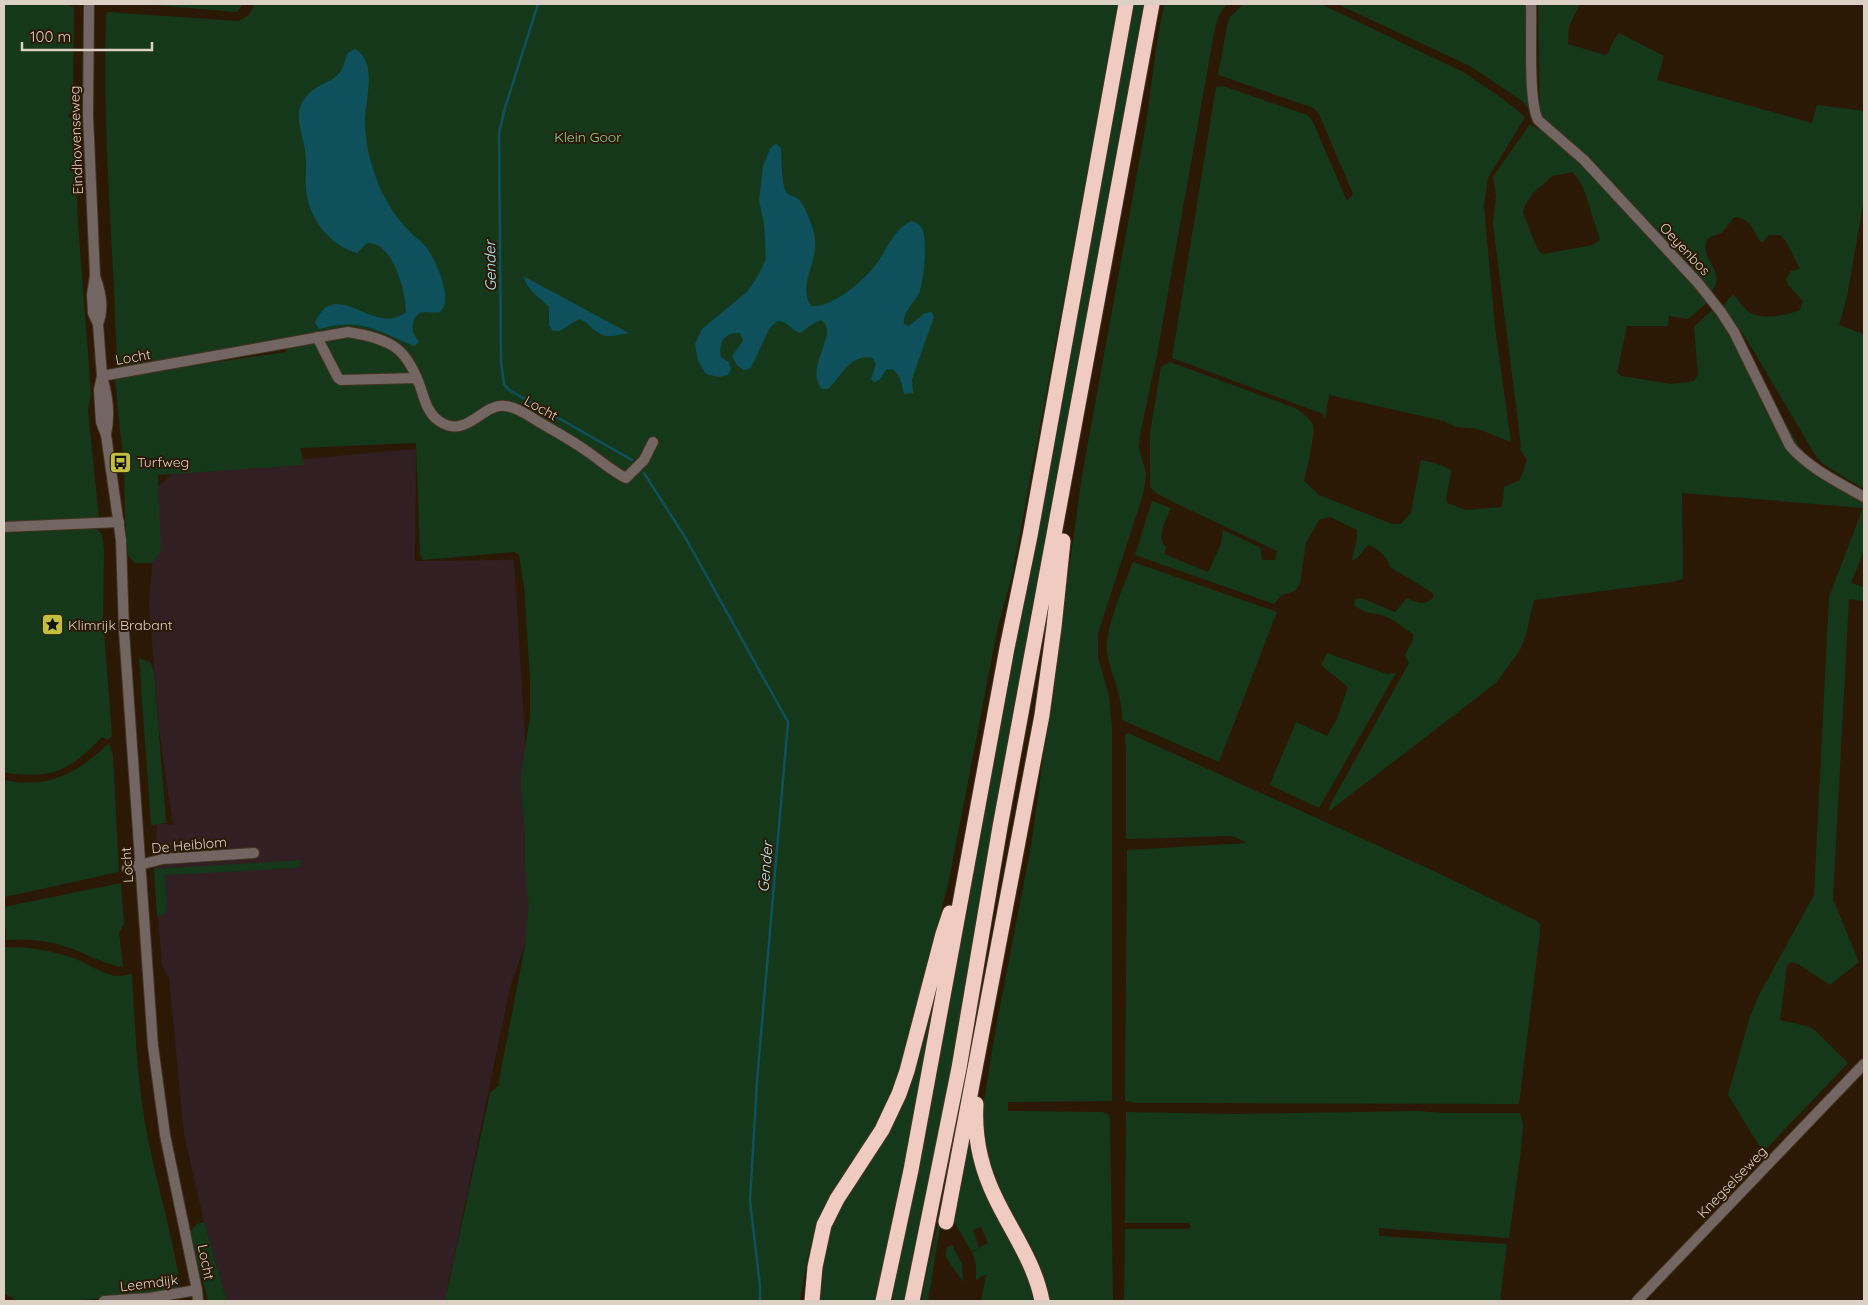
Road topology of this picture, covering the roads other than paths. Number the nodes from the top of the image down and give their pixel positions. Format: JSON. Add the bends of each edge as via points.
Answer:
{"nodes":[{"id":1,"x":90,"y":4,"type":"edge"},
{"id":2,"x":1126,"y":4,"type":"edge"},
{"id":3,"x":1152,"y":4,"type":"edge"},
{"id":4,"x":1531,"y":4,"type":"edge"},
{"id":5,"x":317,"y":337,"type":"junction"},
{"id":6,"x":102,"y":376,"type":"junction"},
{"id":7,"x":418,"y":378,"type":"junction"},
{"id":8,"x":653,"y":442,"type":"dead end"},
{"id":9,"x":1065,"y":482,"type":"junction"},
{"id":10,"x":1864,"y":497,"type":"edge"},
{"id":11,"x":119,"y":522,"type":"junction"},
{"id":12,"x":4,"y":526,"type":"edge"},
{"id":13,"x":254,"y":853,"type":"dead end"},
{"id":14,"x":968,"y":862,"type":"junction"},
{"id":15,"x":140,"y":864,"type":"junction"},
{"id":16,"x":127,"y":868,"type":"dead end"},
{"id":17,"x":981,"y":1040,"type":"junction"},
{"id":18,"x":1864,"y":1064,"type":"edge"},
{"id":19,"x":946,"y":1222,"type":"dead end"},
{"id":20,"x":197,"y":1290,"type":"junction"},
{"id":21,"x":104,"y":1301,"type":"edge"},
{"id":22,"x":198,"y":1301,"type":"edge"},
{"id":23,"x":203,"y":1301,"type":"edge"},
{"id":24,"x":812,"y":1301,"type":"edge"},
{"id":25,"x":883,"y":1301,"type":"edge"},
{"id":26,"x":912,"y":1301,"type":"edge"},
{"id":27,"x":1042,"y":1301,"type":"edge"},
{"id":28,"x":1637,"y":1301,"type":"edge"}],
"edges":[{"from":1,"to":6,"type":"street","name":"Eindhovenseweg","via":[[89,126],[95,275],[102,314],[98,324]]},
{"from":2,"to":14,"type":"highway"},
{"from":3,"to":9,"type":"highway"},
{"from":4,"to":10,"type":"street","name":"Oeyenbos","via":[[1533,86],[1538,120],[1584,160],[1721,312],[1790,446],[1815,468]]},
{"from":5,"to":6,"type":"street","name":"Locht"},
{"from":5,"to":7,"type":"street","name":"Locht","via":[[348,332],[384,340],[402,353]]},
{"from":5,"to":7,"type":"street","via":[[340,380]]},
{"from":6,"to":11,"type":"street","name":"Locht","via":[[109,421],[106,435]]},
{"from":7,"to":8,"type":"street","name":"Locht","via":[[427,407],[438,420],[449,426],[466,424],[495,406],[506,406],[567,439],[626,478],[644,460]]},
{"from":9,"to":17,"type":"highway","via":[[1062,554],[1042,715]]},
{"from":9,"to":26,"type":"highway","via":[[959,1068]]},
{"from":11,"to":12,"type":"street"},
{"from":11,"to":15,"type":"street","name":"Locht"},
{"from":13,"to":15,"type":"street","name":"De Heiblom","via":[[163,859]]},
{"from":14,"to":24,"type":"highway","via":[[899,1094],[882,1130],[824,1225]]},
{"from":14,"to":25,"type":"highway","via":[[911,1170]]},
{"from":15,"to":16,"type":"street","name":"De Heiblom"},
{"from":15,"to":20,"type":"street","name":"Locht","via":[[157,1082]]},
{"from":17,"to":19,"type":"highway"},
{"from":17,"to":27,"type":"highway","via":[[976,1108],[983,1164],[995,1196],[1037,1281]]},
{"from":18,"to":28,"type":"street","name":"Knegselseweg"},
{"from":20,"to":21,"type":"street","name":"Leemdijk"},
{"from":20,"to":22,"type":"street","name":"Locht"},
{"from":20,"to":23,"type":"street","name":"Locht"}]}
